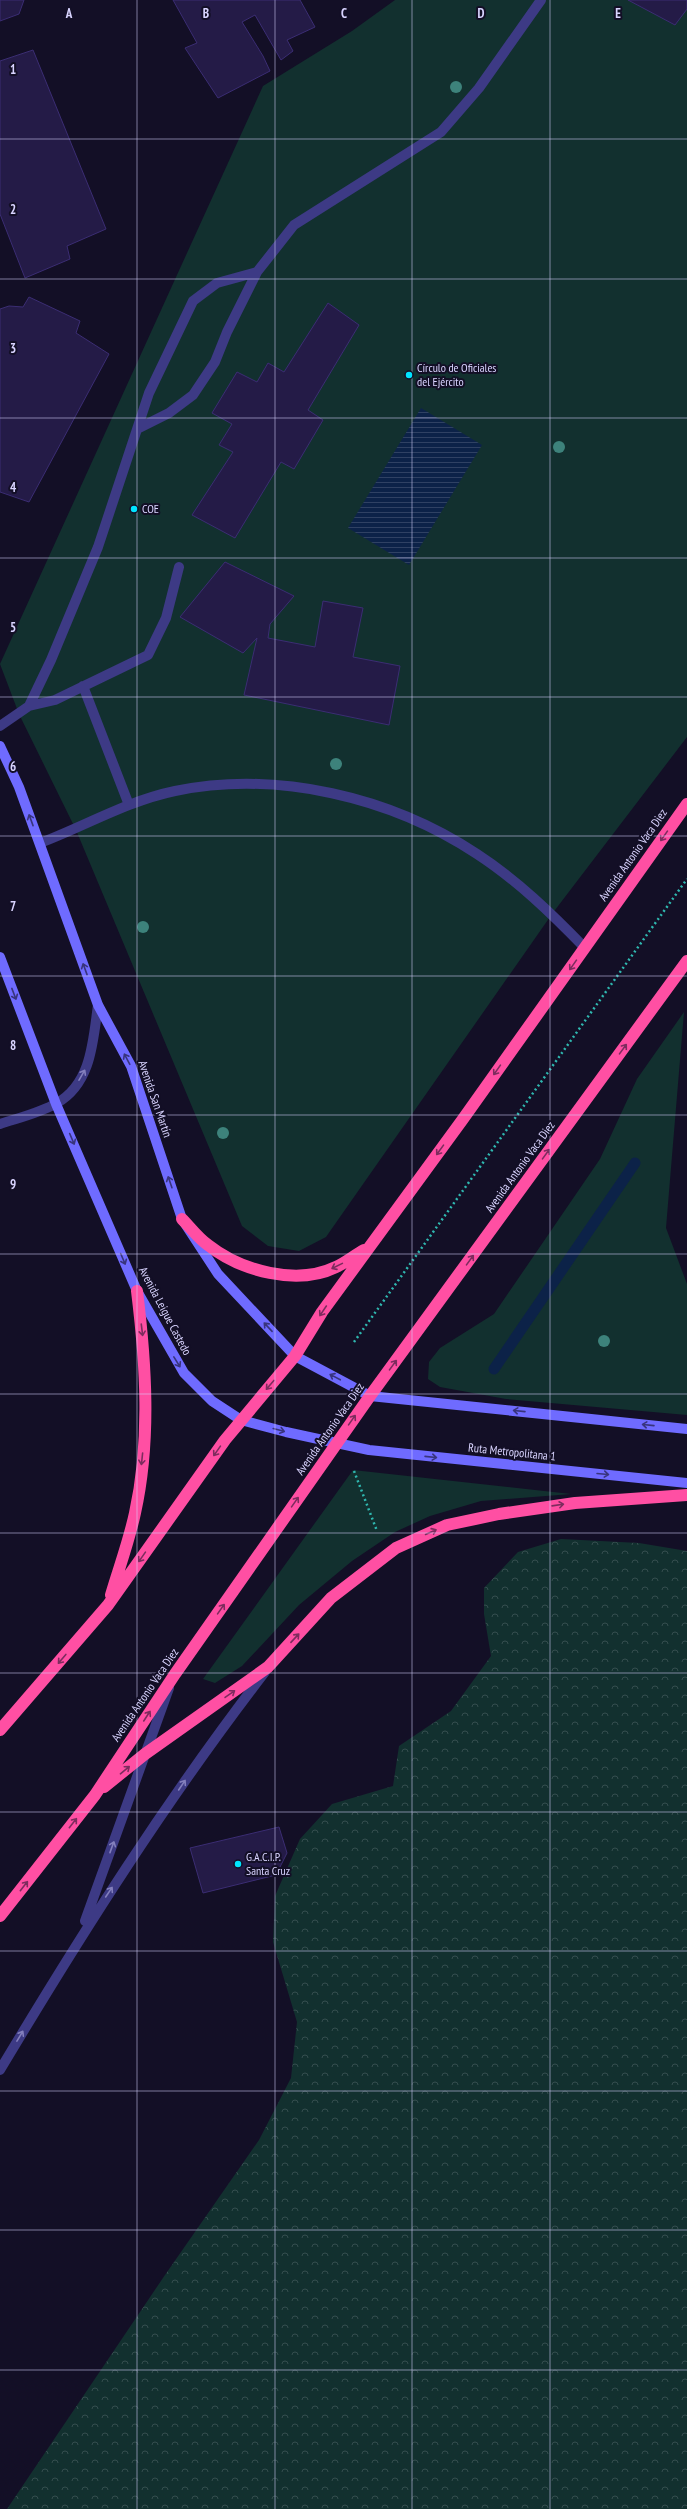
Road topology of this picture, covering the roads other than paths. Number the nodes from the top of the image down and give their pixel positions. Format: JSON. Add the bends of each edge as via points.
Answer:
{"nodes":[{"id":1,"x":541,"y":0,"type":"edge"},
{"id":2,"x":257,"y":272,"type":"junction"},
{"id":3,"x":139,"y":428,"type":"junction"},
{"id":4,"x":179,"y":567,"type":"dead end"},
{"id":5,"x":84,"y":686,"type":"junction"},
{"id":6,"x":29,"y":706,"type":"junction"},
{"id":7,"x":0,"y":726,"type":"edge"},
{"id":8,"x":0,"y":746,"type":"edge"},
{"id":9,"x":687,"y":804,"type":"edge"},
{"id":10,"x":129,"y":805,"type":"junction"},
{"id":11,"x":40,"y":844,"type":"junction"},
{"id":12,"x":585,"y":948,"type":"junction"},
{"id":13,"x":0,"y":957,"type":"edge"},
{"id":14,"x":687,"y":961,"type":"edge"},
{"id":15,"x":98,"y":1006,"type":"junction"},
{"id":16,"x":56,"y":1104,"type":"junction"},
{"id":17,"x":0,"y":1124,"type":"edge"},
{"id":18,"x":182,"y":1219,"type":"junction"},
{"id":19,"x":370,"y":1246,"type":"junction"},
{"id":20,"x":137,"y":1291,"type":"junction"},
{"id":21,"x":295,"y":1356,"type":"junction"},
{"id":22,"x":370,"y":1396,"type":"junction"},
{"id":23,"x":241,"y":1420,"type":"junction"},
{"id":24,"x":687,"y":1429,"type":"edge"},
{"id":25,"x":335,"y":1444,"type":"junction"},
{"id":26,"x":687,"y":1482,"type":"edge"},
{"id":27,"x":687,"y":1495,"type":"edge"},
{"id":28,"x":108,"y":1605,"type":"junction"},
{"id":29,"x":268,"y":1667,"type":"junction"},
{"id":30,"x":175,"y":1674,"type":"junction"},
{"id":31,"x":0,"y":1730,"type":"edge"},
{"id":32,"x":145,"y":1754,"type":"junction"},
{"id":33,"x":95,"y":1795,"type":"junction"},
{"id":34,"x":0,"y":1916,"type":"edge"},
{"id":35,"x":80,"y":1936,"type":"junction"},
{"id":36,"x":0,"y":2070,"type":"edge"}],
"edges":[{"from":1,"to":2,"type":"street","via":[[479,88],[442,132],[294,225]]},
{"from":2,"to":3,"type":"street","via":[[215,362],[194,395],[169,413]]},
{"from":2,"to":3,"type":"street","via":[[217,283],[193,301],[149,393]]},
{"from":3,"to":6,"type":"street","via":[[98,547]]},
{"from":4,"to":5,"type":"street","via":[[166,618],[148,655]]},
{"from":5,"to":6,"type":"street","via":[[55,700]]},
{"from":5,"to":10,"type":"street"},
{"from":6,"to":7,"type":"street"},
{"from":11,"to":8,"type":"main road","name":"Avenida San Martín","one_way":true,"via":[[19,787]]},
{"from":9,"to":12,"type":"highway","name":"Avenida Antonio Vaca Diez","one_way":true},
{"from":10,"to":11,"type":"street"},
{"from":10,"to":12,"type":"street","via":[[174,792],[219,784],[295,786],[368,803],[439,831],[477,854],[519,885]]},
{"from":15,"to":11,"type":"main road","name":"Avenida San Martín","one_way":true},
{"from":12,"to":19,"type":"highway","name":"Avenida Antonio Vaca Diez","one_way":true},
{"from":13,"to":16,"type":"main road","one_way":true},
{"from":22,"to":14,"type":"highway","name":"Avenida Antonio Vaca Diez","one_way":true},
{"from":16,"to":15,"type":"street","one_way":true,"via":[[72,1091],[91,1057]]},
{"from":18,"to":15,"type":"main road","name":"Avenida San Martín","one_way":true,"via":[[131,1066]]},
{"from":16,"to":17,"type":"street"},
{"from":16,"to":20,"type":"main road","name":"Avenida Leigue Castedo","one_way":true},
{"from":19,"to":18,"type":"highway","one_way":true,"via":[[335,1268],[300,1276],[256,1270],[226,1257],[207,1245]]},
{"from":21,"to":18,"type":"main road","name":"Avenida San Martín","one_way":true,"via":[[218,1274]]},
{"from":19,"to":21,"type":"highway","name":"Avenida Antonio Vaca Diez","one_way":true,"via":[[322,1312]]},
{"from":20,"to":23,"type":"main road","name":"Avenida Leigue Castedo","one_way":true,"via":[[184,1373],[212,1401]]},
{"from":20,"to":28,"type":"highway","one_way":true,"via":[[145,1352],[143,1456],[135,1513]]},
{"from":22,"to":21,"type":"main road","name":"Avenida San Martín","one_way":true},
{"from":21,"to":23,"type":"highway","name":"Avenida Antonio Vaca Diez","one_way":true},
{"from":24,"to":22,"type":"main road","one_way":true},
{"from":25,"to":22,"type":"highway","name":"Avenida Antonio Vaca Diez","one_way":true},
{"from":23,"to":25,"type":"main road","name":"Avenida Leigue Castedo","one_way":true},
{"from":23,"to":28,"type":"highway","name":"Avenida Antonio Vaca Diez","one_way":true},
{"from":25,"to":26,"type":"main road","name":"Ruta Metropolitana 1","one_way":true,"via":[[502,1465]]},
{"from":30,"to":25,"type":"highway","name":"Avenida Antonio Vaca Diez","one_way":true},
{"from":29,"to":27,"type":"highway","one_way":true,"via":[[331,1598],[396,1548],[447,1525],[499,1514],[575,1503]]},
{"from":28,"to":31,"type":"highway","name":"Avenida Antonio Vaca Diez","one_way":true},
{"from":32,"to":29,"type":"highway","one_way":true},
{"from":35,"to":29,"type":"street","one_way":true,"via":[[209,1744]]},
{"from":30,"to":32,"type":"street"},
{"from":33,"to":30,"type":"highway","name":"Avenida Antonio Vaca Diez","one_way":true},
{"from":33,"to":32,"type":"highway","one_way":true},
{"from":35,"to":32,"type":"street","one_way":true},
{"from":34,"to":33,"type":"highway","name":"Avenida Antonio Vaca Diez","one_way":true},
{"from":36,"to":35,"type":"street","one_way":true}]}
